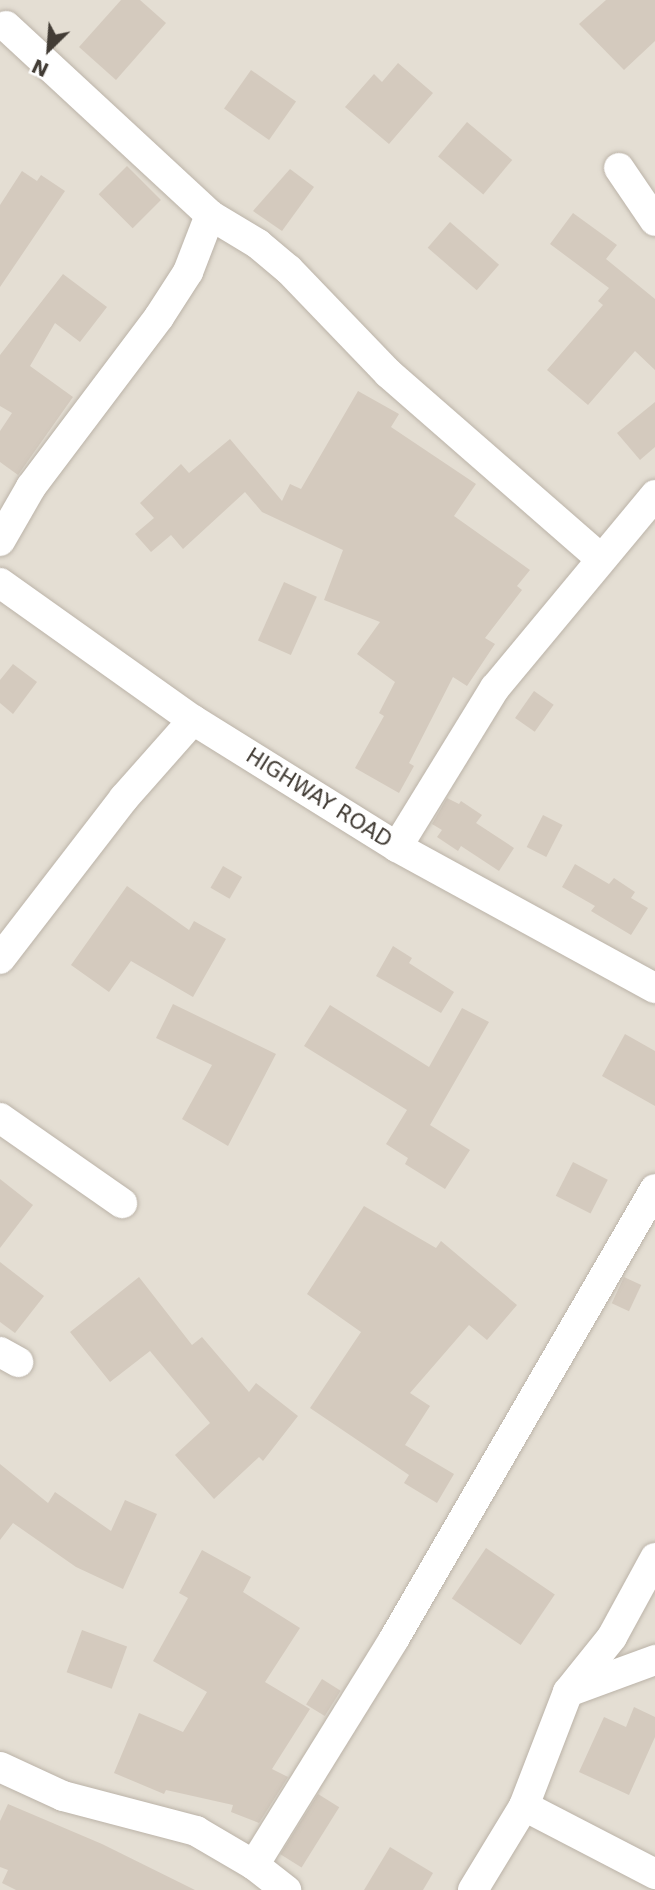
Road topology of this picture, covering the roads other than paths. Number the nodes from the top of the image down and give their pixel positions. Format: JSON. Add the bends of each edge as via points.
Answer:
{"nodes":[{"id":1,"x":6,"y":26,"type":"dead end"},
{"id":2,"x":619,"y":168,"type":"dead end"},
{"id":3,"x":210,"y":215,"type":"junction"},
{"id":4,"x":655,"y":221,"type":"edge"},
{"id":5,"x":655,"y":495,"type":"edge"},
{"id":6,"x":0,"y":541,"type":"edge"},
{"id":7,"x":600,"y":558,"type":"junction"},
{"id":8,"x":0,"y":583,"type":"edge"},
{"id":9,"x":193,"y":720,"type":"junction"},
{"id":10,"x":397,"y":847,"type":"junction"},
{"id":11,"x":0,"y":959,"type":"edge"},
{"id":12,"x":655,"y":988,"type":"edge"},
{"id":13,"x":0,"y":1118,"type":"edge"},
{"id":14,"x":655,"y":1189,"type":"edge"},
{"id":15,"x":121,"y":1203,"type":"dead end"},
{"id":16,"x":655,"y":1558,"type":"edge"},
{"id":17,"x":655,"y":1660,"type":"edge"},
{"id":18,"x":568,"y":1692,"type":"junction"},
{"id":19,"x":0,"y":1768,"type":"edge"},
{"id":20,"x":524,"y":1806,"type":"junction"},
{"id":21,"x":254,"y":1865,"type":"junction"},
{"id":22,"x":655,"y":1874,"type":"edge"},
{"id":23,"x":286,"y":1890,"type":"edge"},
{"id":24,"x":473,"y":1890,"type":"edge"}],
"edges":[{"from":1,"to":3,"type":"street"},
{"from":2,"to":4,"type":"street"},
{"from":3,"to":6,"type":"street","via":[[188,272],[31,486]]},
{"from":3,"to":7,"type":"street","via":[[258,244],[289,270],[388,373]]},
{"from":5,"to":7,"type":"street"},
{"from":7,"to":10,"type":"street","via":[[495,688]]},
{"from":8,"to":9,"type":"street","name":"HIGHWAY ROAD"},
{"from":9,"to":10,"type":"street","name":"HIGHWAY ROAD"},
{"from":9,"to":11,"type":"street","via":[[124,798]]},
{"from":10,"to":12,"type":"street","name":"HIGHWAY ROAD"},
{"from":13,"to":15,"type":"street"},
{"from":14,"to":21,"type":"street","via":[[394,1639]]},
{"from":16,"to":18,"type":"street","via":[[612,1637]]},
{"from":17,"to":18,"type":"street"},
{"from":18,"to":20,"type":"street"},
{"from":19,"to":21,"type":"street","via":[[63,1796],[196,1832]]},
{"from":20,"to":22,"type":"street"},
{"from":20,"to":24,"type":"street"},
{"from":21,"to":23,"type":"street"}]}
